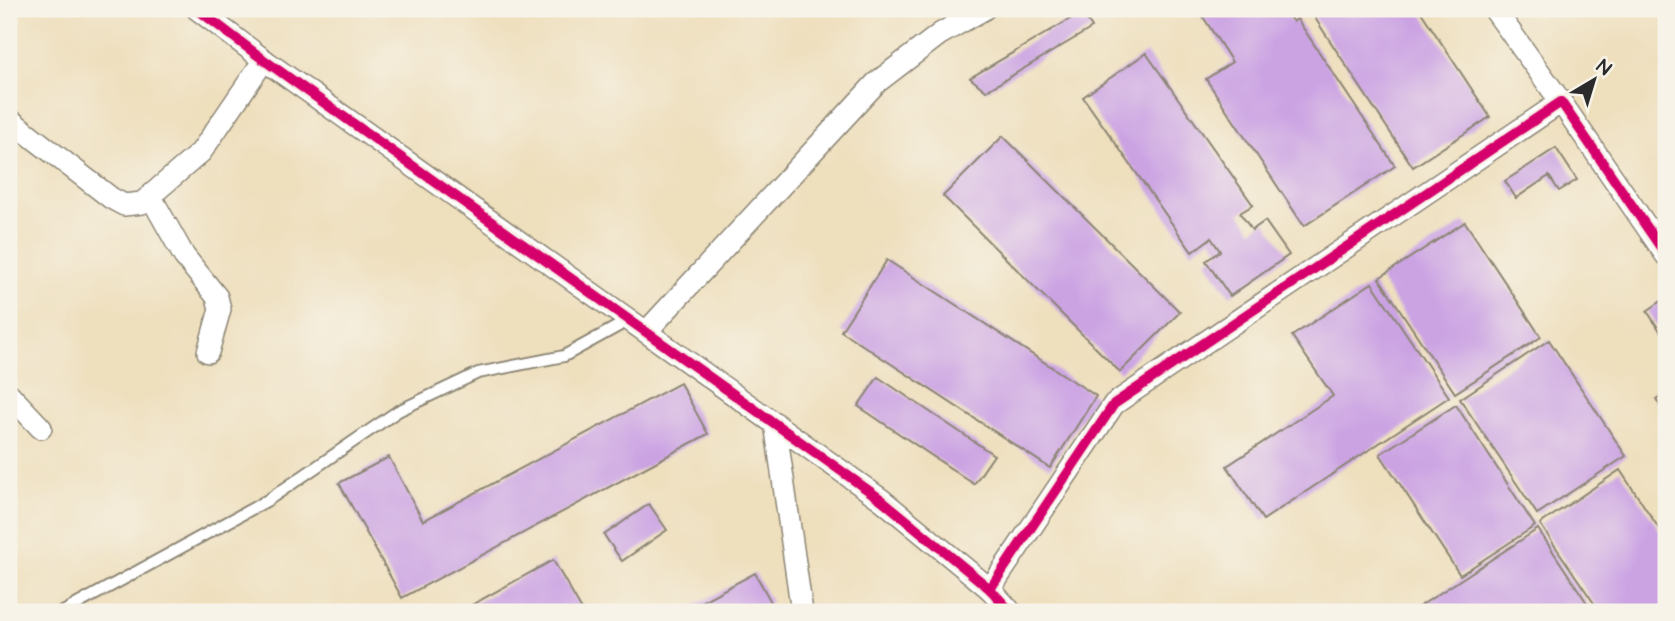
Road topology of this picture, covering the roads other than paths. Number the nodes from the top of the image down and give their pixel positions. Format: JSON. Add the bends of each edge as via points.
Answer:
{"nodes":[{"id":1,"x":197,"y":9,"type":"edge"},
{"id":2,"x":984,"y":9,"type":"edge"},
{"id":3,"x":1494,"y":9,"type":"edge"},
{"id":4,"x":264,"y":60,"type":"junction"},
{"id":5,"x":1561,"y":102,"type":"junction"},
{"id":6,"x":9,"y":119,"type":"edge"},
{"id":7,"x":151,"y":197,"type":"junction"},
{"id":8,"x":1666,"y":255,"type":"edge"},
{"id":9,"x":639,"y":325,"type":"junction"},
{"id":10,"x":208,"y":352,"type":"dead end"},
{"id":11,"x":9,"y":394,"type":"edge"},
{"id":12,"x":775,"y":423,"type":"junction"},
{"id":13,"x":41,"y":428,"type":"dead end"},
{"id":14,"x":990,"y":589,"type":"junction"},
{"id":15,"x":63,"y":612,"type":"edge"},
{"id":16,"x":802,"y":612,"type":"edge"},
{"id":17,"x":1011,"y":612,"type":"edge"}],
"edges":[{"from":1,"to":4,"type":"street"},
{"from":2,"to":9,"type":"street","via":[[940,34],[876,83]]},
{"from":3,"to":5,"type":"street"},
{"from":4,"to":7,"type":"street","via":[[201,152]]},
{"from":4,"to":9,"type":"street"},
{"from":5,"to":8,"type":"street"},
{"from":5,"to":14,"type":"street","via":[[1114,404]]},
{"from":6,"to":7,"type":"street","via":[[111,198],[124,205],[142,204]]},
{"from":7,"to":10,"type":"street","via":[[184,256],[218,297],[220,309]]},
{"from":9,"to":12,"type":"street"},
{"from":9,"to":15,"type":"lane","via":[[564,356],[478,373],[398,411],[268,500]]},
{"from":11,"to":13,"type":"street"},
{"from":12,"to":14,"type":"street","via":[[882,500]]},
{"from":12,"to":16,"type":"street"},
{"from":14,"to":17,"type":"street"}]}
